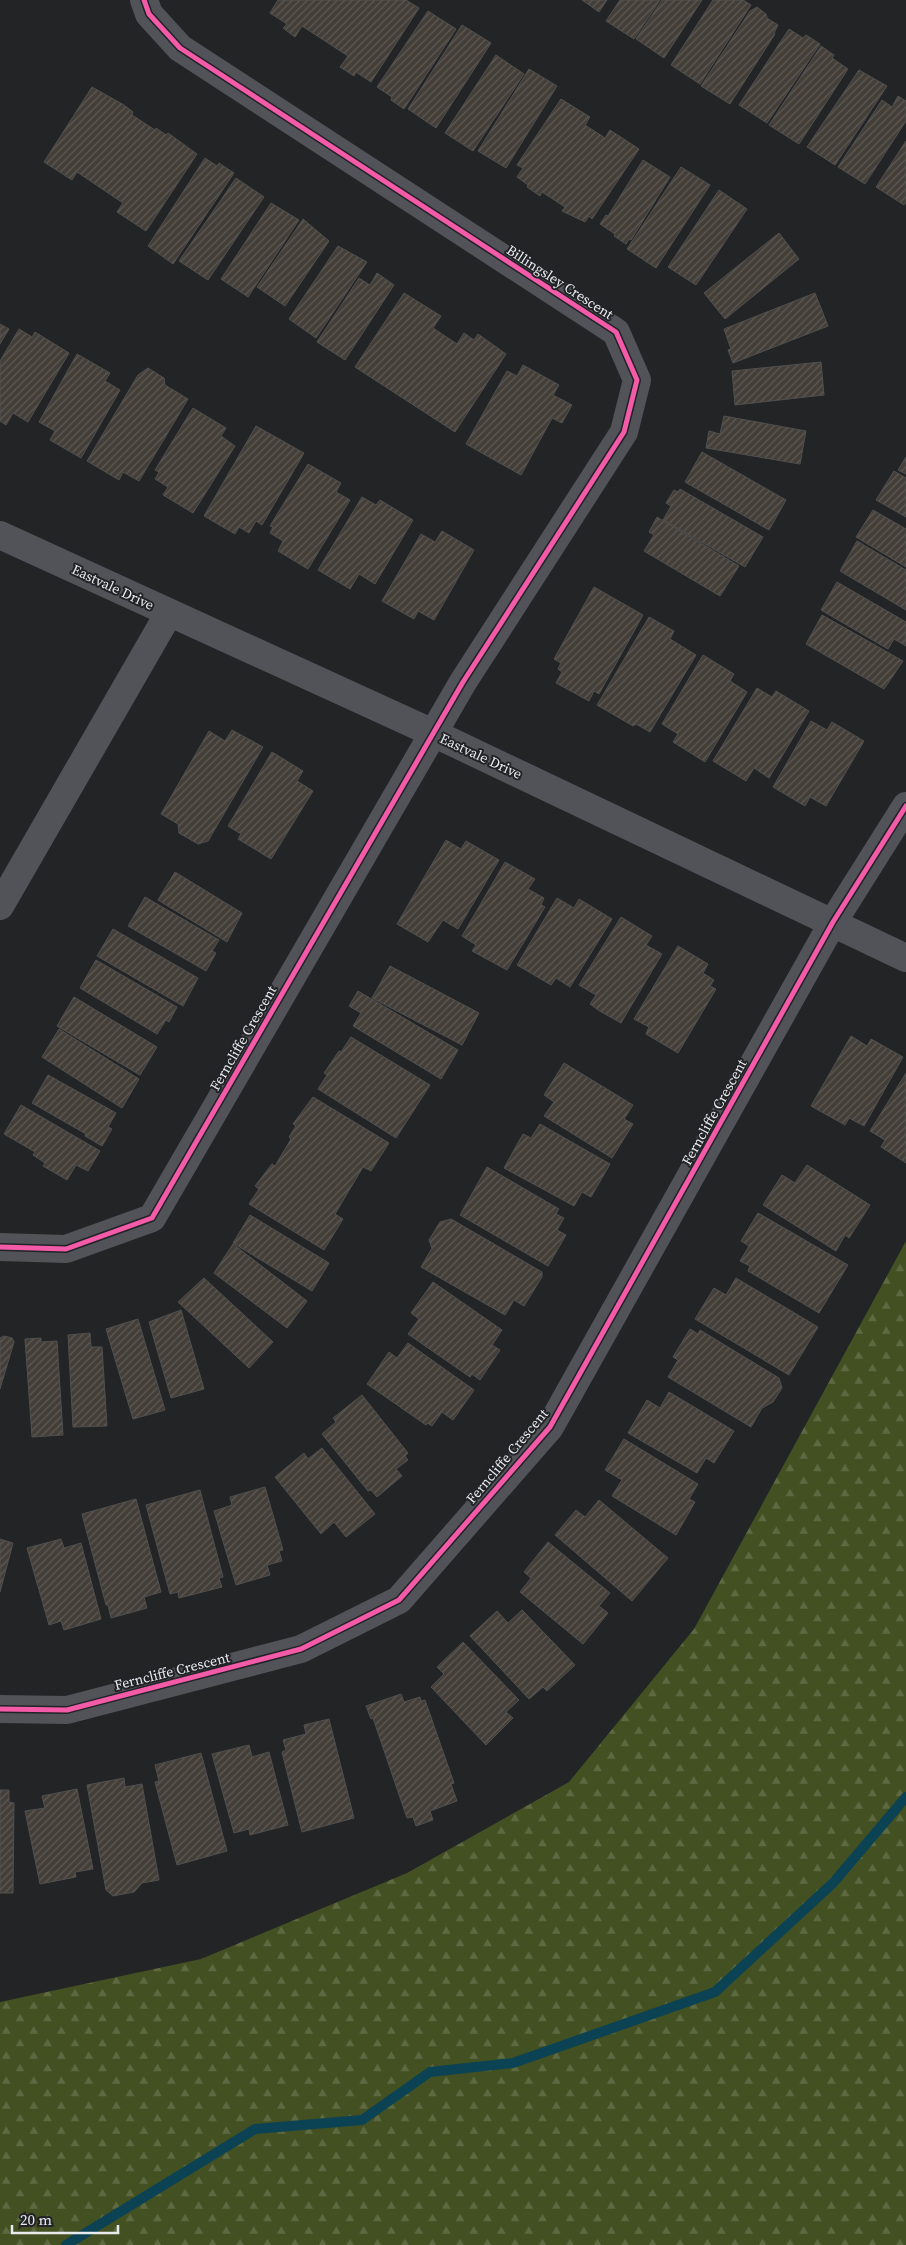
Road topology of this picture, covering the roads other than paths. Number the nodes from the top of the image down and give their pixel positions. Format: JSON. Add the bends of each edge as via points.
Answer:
{"nodes":[{"id":1,"x":144,"y":0,"type":"edge"},
{"id":2,"x":0,"y":535,"type":"edge"},
{"id":3,"x":169,"y":613,"type":"junction"},
{"id":4,"x":433,"y":734,"type":"junction"},
{"id":5,"x":906,"y":806,"type":"edge"},
{"id":6,"x":0,"y":906,"type":"edge"},
{"id":7,"x":834,"y":922,"type":"junction"},
{"id":8,"x":906,"y":958,"type":"edge"},
{"id":9,"x":0,"y":1247,"type":"edge"},
{"id":10,"x":0,"y":1709,"type":"edge"}],
"edges":[{"from":1,"to":4,"type":"street","name":"Billingsley Crescent","via":[[149,14],[180,48],[616,332],[637,380],[624,432]]},
{"from":2,"to":3,"type":"street","name":"Eastvale Drive"},
{"from":3,"to":4,"type":"street","name":"Eastvale Drive"},
{"from":3,"to":6,"type":"street"},
{"from":4,"to":7,"type":"street","name":"Eastvale Drive"},
{"from":4,"to":9,"type":"street","name":"Ferncliffe Crescent","via":[[152,1218],[66,1249]]},
{"from":5,"to":7,"type":"street"},
{"from":7,"to":8,"type":"street","name":"Eastvale Drive"},
{"from":7,"to":10,"type":"street","name":"Ferncliffe Crescent","via":[[550,1427],[399,1600],[301,1649],[67,1710]]}]}
